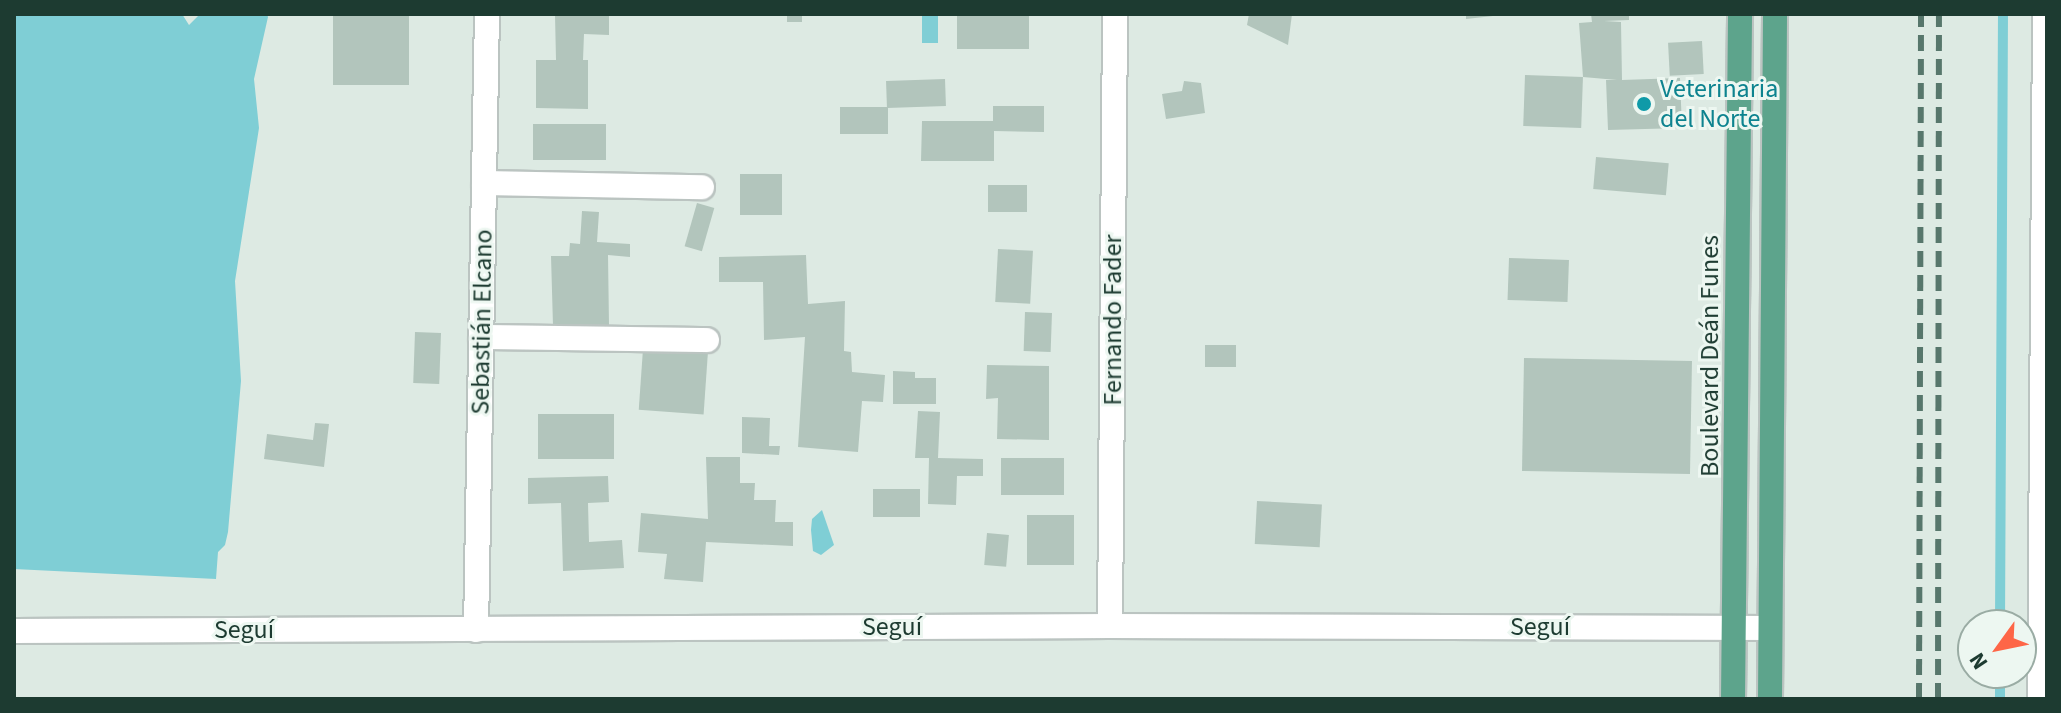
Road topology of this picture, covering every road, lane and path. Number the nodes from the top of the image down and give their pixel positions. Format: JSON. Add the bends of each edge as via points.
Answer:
{"nodes":[{"id":1,"x":487,"y":14,"type":"edge"},
{"id":2,"x":1115,"y":14,"type":"edge"},
{"id":3,"x":1740,"y":14,"type":"edge"},
{"id":4,"x":1775,"y":14,"type":"edge"},
{"id":5,"x":2045,"y":14,"type":"edge"},
{"id":6,"x":484,"y":183,"type":"junction"},
{"id":7,"x":702,"y":187,"type":"dead end"},
{"id":8,"x":481,"y":337,"type":"junction"},
{"id":9,"x":707,"y":340,"type":"dead end"},
{"id":10,"x":1110,"y":626,"type":"junction"},
{"id":11,"x":1736,"y":628,"type":"junction"},
{"id":12,"x":1770,"y":628,"type":"junction"},
{"id":13,"x":476,"y":630,"type":"junction"},
{"id":14,"x":14,"y":631,"type":"edge"},
{"id":15,"x":1733,"y":699,"type":"edge"},
{"id":16,"x":1770,"y":699,"type":"edge"},
{"id":17,"x":2040,"y":699,"type":"edge"}],
"edges":[{"from":1,"to":6,"type":"street","name":"Sebastián Elcano"},
{"from":2,"to":10,"type":"street","name":"Fernando Fader"},
{"from":3,"to":11,"type":"main road","name":"Boulevard Deán Funes"},
{"from":4,"to":12,"type":"main road"},
{"from":5,"to":17,"type":"street"},
{"from":6,"to":7,"type":"street"},
{"from":6,"to":8,"type":"street","name":"Sebastián Elcano"},
{"from":8,"to":9,"type":"street"},
{"from":8,"to":13,"type":"street","name":"Sebastián Elcano"},
{"from":10,"to":11,"type":"street","name":"Seguí"},
{"from":10,"to":13,"type":"street","name":"Seguí"},
{"from":11,"to":12,"type":"street","name":"Seguí"},
{"from":11,"to":15,"type":"main road","name":"Boulevard Deán Funes"},
{"from":12,"to":16,"type":"main road"},
{"from":13,"to":14,"type":"street","name":"Seguí"}]}
